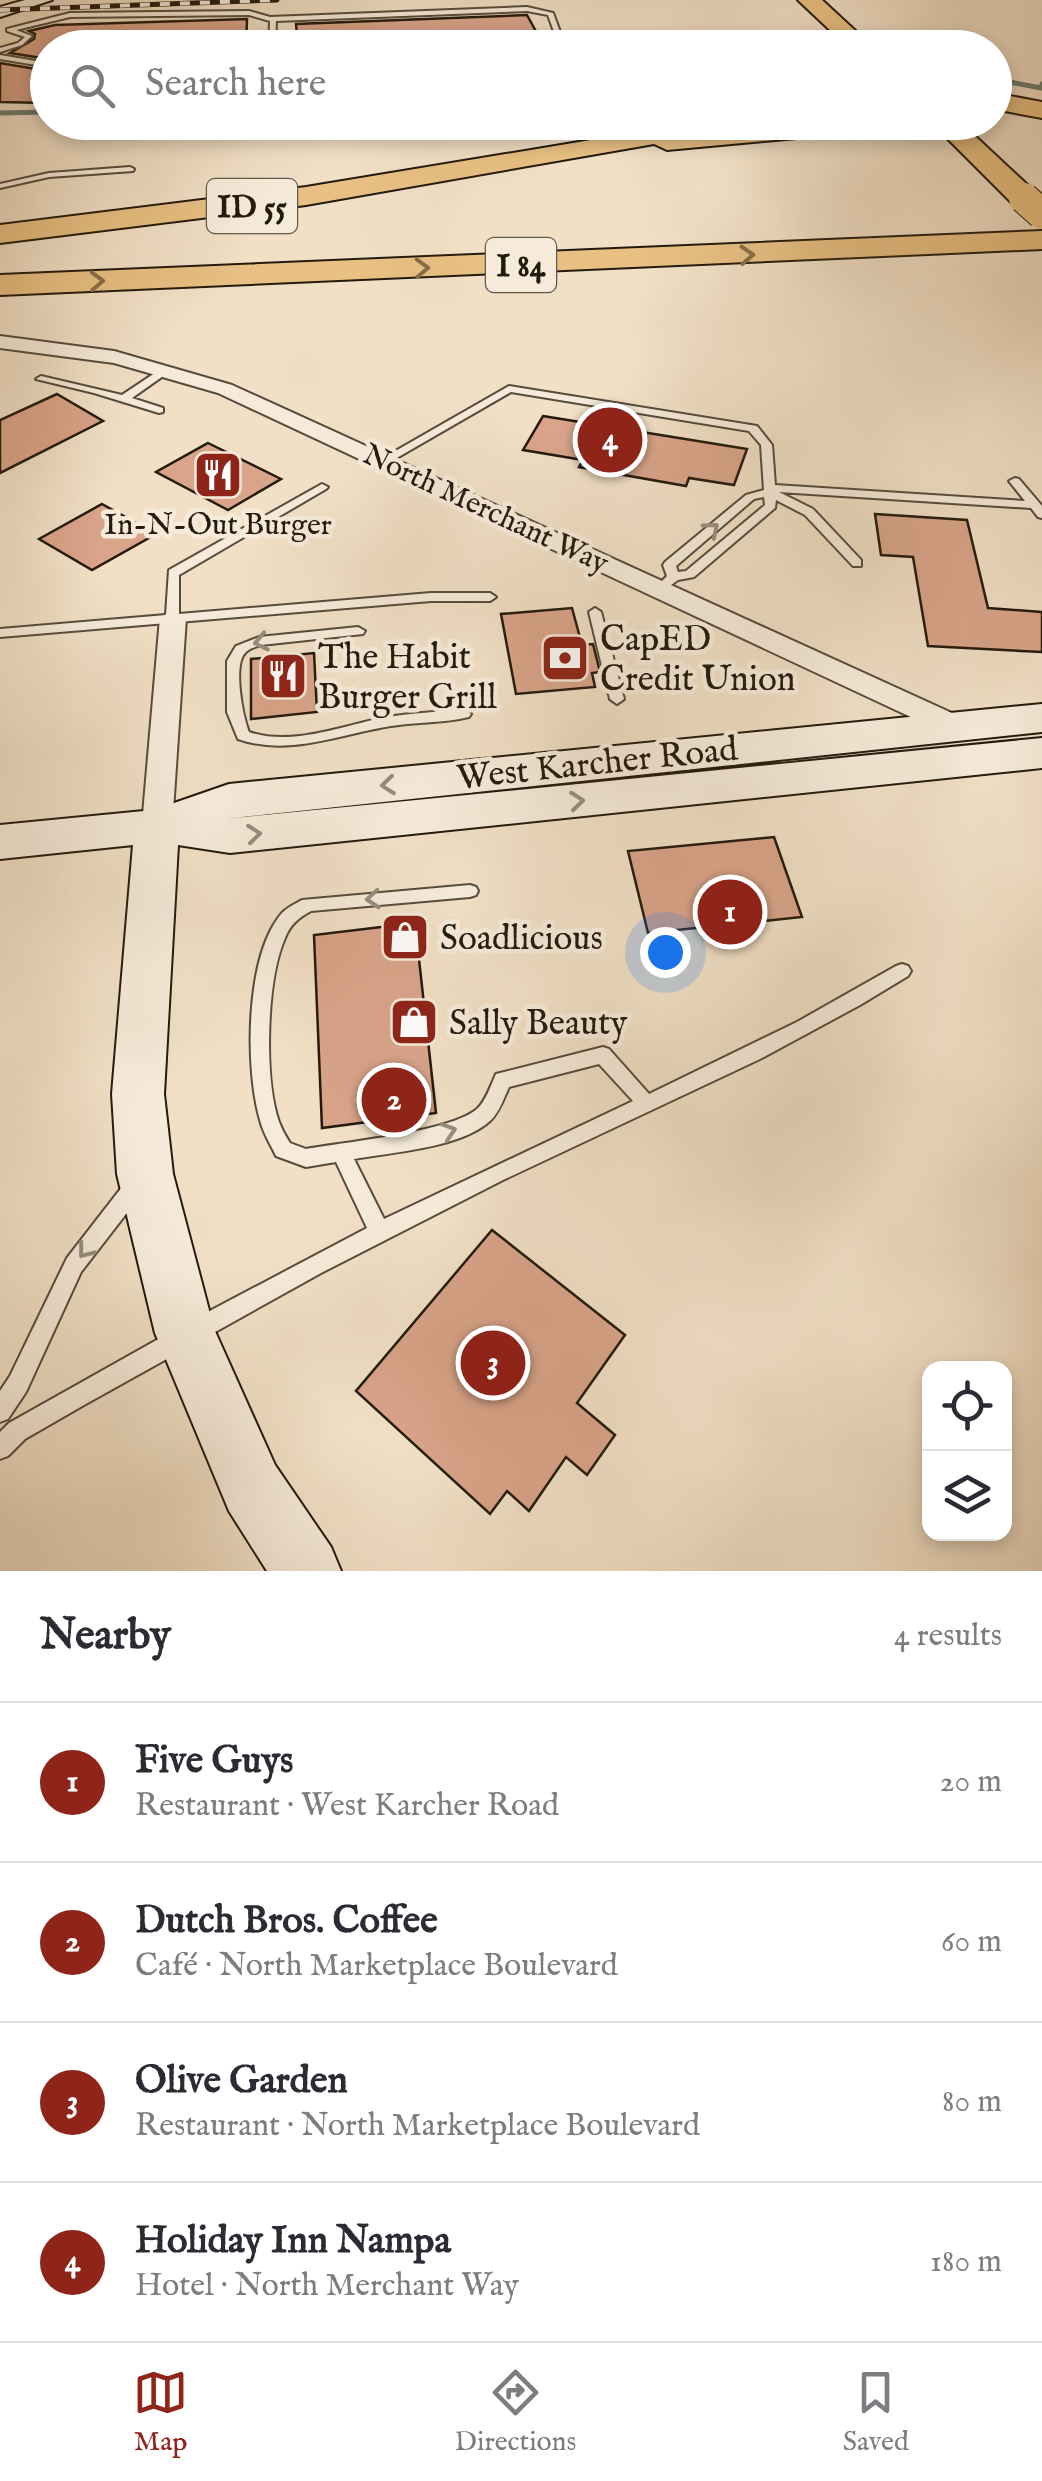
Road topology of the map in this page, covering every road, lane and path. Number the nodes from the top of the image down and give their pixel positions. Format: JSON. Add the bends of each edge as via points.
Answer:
{"nodes":[{"id":1,"x":44,"y":0,"type":"edge"},
{"id":2,"x":813,"y":4,"type":"edge"},
{"id":3,"x":0,"y":12,"type":"edge"},
{"id":4,"x":270,"y":19,"type":"junction"},
{"id":5,"x":0,"y":27,"type":"edge"},
{"id":6,"x":9,"y":30,"type":"junction"},
{"id":7,"x":273,"y":30,"type":"edge"},
{"id":8,"x":556,"y":30,"type":"edge"},
{"id":9,"x":815,"y":30,"type":"edge"},
{"id":10,"x":843,"y":30,"type":"edge"},
{"id":11,"x":0,"y":54,"type":"edge"},
{"id":12,"x":30,"y":61,"type":"edge"},
{"id":13,"x":1012,"y":110,"type":"edge"},
{"id":14,"x":1042,"y":110,"type":"edge"},
{"id":15,"x":1012,"y":113,"type":"edge"},
{"id":16,"x":1042,"y":121,"type":"edge"},
{"id":17,"x":626,"y":140,"type":"edge"},
{"id":18,"x":696,"y":140,"type":"edge"},
{"id":19,"x":963,"y":140,"type":"edge"},
{"id":20,"x":130,"y":169,"type":"dead end"},
{"id":21,"x":0,"y":186,"type":"edge"},
{"id":22,"x":317,"y":197,"type":"junction"},
{"id":23,"x":1036,"y":208,"type":"edge"},
{"id":24,"x":904,"y":216,"type":"dead end"},
{"id":25,"x":0,"y":234,"type":"edge"},
{"id":26,"x":216,"y":240,"type":"dead end"},
{"id":27,"x":1042,"y":240,"type":"edge"},
{"id":28,"x":0,"y":248,"type":"edge"},
{"id":29,"x":0,"y":285,"type":"edge"},
{"id":30,"x":0,"y":342,"type":"edge"},
{"id":31,"x":168,"y":369,"type":"junction"},
{"id":32,"x":42,"y":379,"type":"dead end"},
{"id":33,"x":124,"y":398,"type":"junction"},
{"id":34,"x":160,"y":410,"type":"dead end"},
{"id":35,"x":384,"y":460,"type":"junction"},
{"id":36,"x":1015,"y":481,"type":"dead end"},
{"id":37,"x":322,"y":487,"type":"dead end"},
{"id":38,"x":770,"y":490,"type":"junction"},
{"id":39,"x":1039,"y":510,"type":"edge"},
{"id":40,"x":857,"y":563,"type":"dead end"},
{"id":41,"x":667,"y":583,"type":"junction"},
{"id":42,"x":490,"y":597,"type":"dead end"},
{"id":43,"x":595,"y":612,"type":"dead end"},
{"id":44,"x":173,"y":618,"type":"junction"},
{"id":45,"x":358,"y":631,"type":"dead end"},
{"id":46,"x":0,"y":633,"type":"edge"},
{"id":47,"x":617,"y":699,"type":"dead end"},
{"id":48,"x":464,"y":714,"type":"dead end"},
{"id":49,"x":955,"y":726,"type":"junction"},
{"id":50,"x":1039,"y":746,"type":"edge"},
{"id":51,"x":732,"y":785,"type":"junction"},
{"id":52,"x":157,"y":826,"type":"junction"},
{"id":53,"x":0,"y":842,"type":"edge"},
{"id":54,"x":470,"y":891,"type":"dead end"},
{"id":55,"x":902,"y":971,"type":"dead end"},
{"id":56,"x":645,"y":1102,"type":"junction"},
{"id":57,"x":341,"y":1152,"type":"junction"},
{"id":58,"x":145,"y":1174,"type":"junction"},
{"id":59,"x":379,"y":1231,"type":"junction"},
{"id":60,"x":186,"y":1334,"type":"junction"},
{"id":61,"x":0,"y":1411,"type":"edge"},
{"id":62,"x":0,"y":1448,"type":"edge"},
{"id":63,"x":307,"y":1571,"type":"edge"}],
"edges":[{"from":1,"to":3,"type":"main road"},
{"from":2,"to":9,"type":"highway"},
{"from":2,"to":10,"type":"highway"},
{"from":4,"to":6,"type":"lane","via":[[249,13],[70,15]]},
{"from":4,"to":7,"type":"lane"},
{"from":4,"to":8,"type":"lane","via":[[527,8],[550,14]]},
{"from":5,"to":6,"type":"lane"},
{"from":6,"to":11,"type":"lane","via":[[29,36]]},
{"from":11,"to":12,"type":"lane"},
{"from":13,"to":14,"type":"highway"},
{"from":15,"to":16,"type":"highway"},
{"from":17,"to":22,"type":"highway","number":"ID 55"},
{"from":18,"to":22,"type":"highway"},
{"from":19,"to":23,"type":"highway"},
{"from":20,"to":21,"type":"lane"},
{"from":22,"to":25,"type":"highway","number":"ID 55"},
{"from":23,"to":24,"type":"highway"},
{"from":26,"to":28,"type":"highway"},
{"from":29,"to":27,"type":"highway","number":"I 84","one_way":true},
{"from":30,"to":31,"type":"street","name":"North Merchant Way"},
{"from":31,"to":33,"type":"lane"},
{"from":31,"to":35,"type":"street","name":"North Merchant Way"},
{"from":32,"to":33,"type":"lane"},
{"from":33,"to":34,"type":"lane"},
{"from":35,"to":38,"type":"lane","via":[[517,389],[748,425],[766,445]]},
{"from":35,"to":41,"type":"street","name":"North Merchant Way"},
{"from":36,"to":39,"type":"lane"},
{"from":37,"to":44,"type":"lane","via":[[173,573]]},
{"from":38,"to":39,"type":"lane"},
{"from":38,"to":40,"type":"lane","via":[[809,512]]},
{"from":41,"to":38,"type":"lane","one_way":true,"via":[[669,565],[750,498]]},
{"from":38,"to":41,"type":"lane","via":[[771,506],[690,574]]},
{"from":41,"to":49,"type":"street","name":"North Merchant Way"},
{"from":42,"to":44,"type":"lane"},
{"from":43,"to":47,"type":"lane"},
{"from":44,"to":46,"type":"lane"},
{"from":44,"to":52,"type":"street"},
{"from":45,"to":48,"type":"lane","one_way":true,"via":[[248,643],[234,661],[234,712],[244,734],[252,740],[352,732]]},
{"from":49,"to":50,"type":"main road","name":"West Karcher Road"},
{"from":49,"to":51,"type":"main road","via":[[926,745],[750,765]]},
{"from":49,"to":52,"type":"main road","name":"West Karcher Road","one_way":true,"via":[[229,800]]},
{"from":50,"to":51,"type":"main road","name":"West Karcher Road"},
{"from":52,"to":51,"type":"main road","name":"West Karcher Road","one_way":true,"via":[[230,836]]},
{"from":52,"to":53,"type":"main road","name":"West Karcher Road"},
{"from":52,"to":58,"type":"main road","via":[[138,1094]]},
{"from":54,"to":57,"type":"lane","one_way":true,"via":[[308,905],[278,932],[266,972],[261,1036],[268,1116],[284,1150],[306,1158]]},
{"from":55,"to":56,"type":"lane","via":[[764,1050]]},
{"from":57,"to":56,"type":"lane","one_way":true,"via":[[469,1124],[487,1112],[503,1080],[603,1055]]},
{"from":56,"to":59,"type":"lane"},
{"from":57,"to":59,"type":"lane"},
{"from":58,"to":60,"type":"main road"},
{"from":58,"to":61,"type":"lane","one_way":true,"via":[[74,1265]]},
{"from":59,"to":60,"type":"lane"},
{"from":60,"to":62,"type":"lane","via":[[17,1431]]},
{"from":60,"to":63,"type":"main road","via":[[252,1488]]}]}
